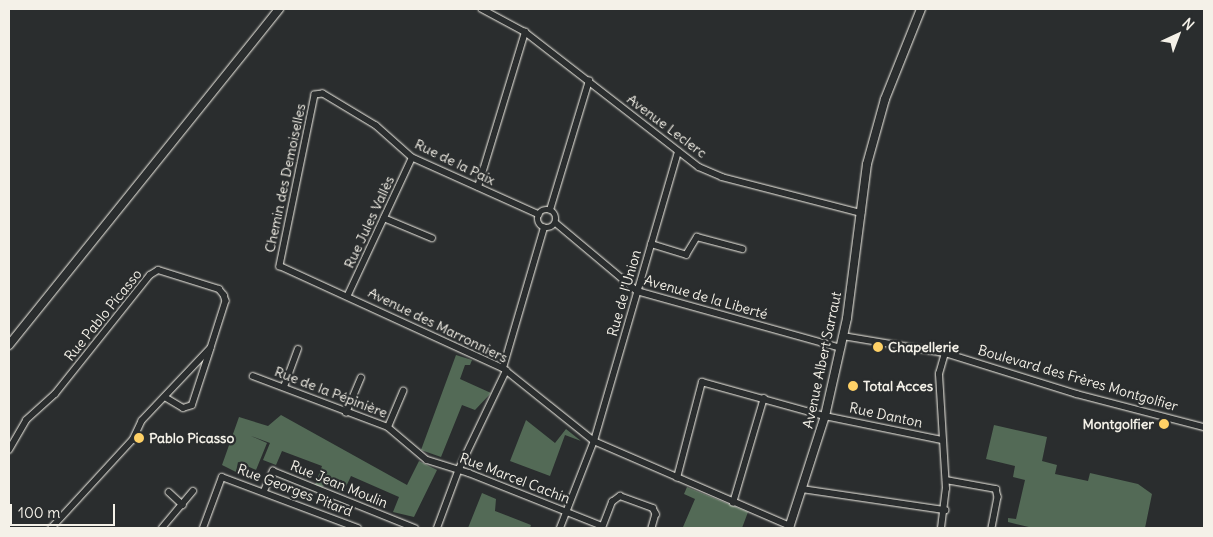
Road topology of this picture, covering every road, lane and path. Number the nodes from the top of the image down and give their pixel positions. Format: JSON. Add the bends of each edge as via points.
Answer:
{"nodes":[{"id":1,"x":279,"y":9,"type":"edge"},
{"id":2,"x":482,"y":9,"type":"edge"},
{"id":3,"x":921,"y":9,"type":"edge"},
{"id":4,"x":525,"y":32,"type":"junction"},
{"id":5,"x":589,"y":81,"type":"junction"},
{"id":6,"x":315,"y":95,"type":"joint"},
{"id":7,"x":678,"y":152,"type":"junction"},
{"id":8,"x":412,"y":158,"type":"junction"},
{"id":9,"x":478,"y":187,"type":"junction"},
{"id":10,"x":550,"y":210,"type":"junction"},
{"id":11,"x":861,"y":214,"type":"junction"},
{"id":12,"x":539,"y":215,"type":"junction"},
{"id":13,"x":384,"y":218,"type":"junction"},
{"id":14,"x":556,"y":223,"type":"junction"},
{"id":15,"x":544,"y":228,"type":"junction"},
{"id":16,"x":432,"y":238,"type":"dead end"},
{"id":17,"x":651,"y":244,"type":"junction"},
{"id":18,"x":742,"y":249,"type":"dead end"},
{"id":19,"x":280,"y":266,"type":"joint"},
{"id":20,"x":637,"y":291,"type":"junction"},
{"id":21,"x":348,"y":295,"type":"junction"},
{"id":22,"x":843,"y":336,"type":"junction"},
{"id":23,"x":9,"y":345,"type":"edge"},
{"id":24,"x":211,"y":348,"type":"junction"},
{"id":25,"x":841,"y":348,"type":"junction"},
{"id":26,"x":298,"y":349,"type":"dead end"},
{"id":27,"x":945,"y":353,"type":"junction"},
{"id":28,"x":504,"y":369,"type":"junction"},
{"id":29,"x":253,"y":376,"type":"dead end"},
{"id":30,"x":362,"y":378,"type":"dead end"},
{"id":31,"x":284,"y":387,"type":"junction"},
{"id":32,"x":403,"y":391,"type":"dead end"},
{"id":33,"x":165,"y":397,"type":"junction"},
{"id":34,"x":764,"y":398,"type":"junction"},
{"id":35,"x":346,"y":413,"type":"junction"},
{"id":36,"x":825,"y":416,"type":"junction"},
{"id":37,"x":388,"y":427,"type":"junction"},
{"id":38,"x":1204,"y":427,"type":"edge"},
{"id":39,"x":942,"y":440,"type":"junction"},
{"id":40,"x":594,"y":441,"type":"junction"},
{"id":41,"x":9,"y":450,"type":"edge"},
{"id":42,"x":419,"y":456,"type":"joint"},
{"id":43,"x":459,"y":470,"type":"junction"},
{"id":44,"x":677,"y":478,"type":"junction"},
{"id":45,"x":946,"y":480,"type":"junction"},
{"id":46,"x":802,"y":489,"type":"junction"},
{"id":47,"x":194,"y":491,"type":"dead end"},
{"id":48,"x":264,"y":491,"type":"junction"},
{"id":49,"x":169,"y":492,"type":"dead end"},
{"id":50,"x":733,"y":503,"type":"junction"},
{"id":51,"x":184,"y":505,"type":"junction"},
{"id":52,"x":945,"y":510,"type":"junction"},
{"id":53,"x":567,"y":511,"type":"junction"},
{"id":54,"x":602,"y":527,"type":"edge"},
{"id":55,"x":790,"y":527,"type":"edge"},
{"id":56,"x":52,"y":528,"type":"edge"},
{"id":57,"x":162,"y":528,"type":"edge"},
{"id":58,"x":203,"y":528,"type":"edge"},
{"id":59,"x":358,"y":528,"type":"edge"},
{"id":60,"x":415,"y":528,"type":"edge"},
{"id":61,"x":437,"y":528,"type":"edge"},
{"id":62,"x":560,"y":528,"type":"edge"},
{"id":63,"x":652,"y":528,"type":"edge"},
{"id":64,"x":941,"y":528,"type":"edge"},
{"id":65,"x":992,"y":528,"type":"edge"}],
"edges":[{"from":1,"to":23,"type":"street"},
{"from":2,"to":4,"type":"street","name":"Avenue Leclerc"},
{"from":3,"to":11,"type":"street","name":"Avenue Albert Sarraut","via":[[885,99],[867,164]]},
{"from":4,"to":5,"type":"street","name":"Avenue Leclerc"},
{"from":4,"to":9,"type":"street"},
{"from":5,"to":7,"type":"street","name":"Avenue Leclerc"},
{"from":5,"to":10,"type":"street"},
{"from":6,"to":8,"type":"street","name":"Rue de la Paix","via":[[323,94],[376,126]]},
{"from":6,"to":19,"type":"street","name":"Chemin des Demoiselles"},
{"from":7,"to":11,"type":"street","name":"Avenue Leclerc","via":[[699,167],[722,177]]},
{"from":7,"to":17,"type":"street","name":"Rue de l'Union"},
{"from":8,"to":9,"type":"street","name":"Rue de la Paix"},
{"from":8,"to":13,"type":"street","name":"Rue Jules Vallès"},
{"from":9,"to":12,"type":"street","name":"Rue de la Paix"},
{"from":10,"to":12,"type":"street"},
{"from":10,"to":14,"type":"street","via":[[555,214]]},
{"from":11,"to":22,"type":"street","name":"Avenue Albert Sarraut"},
{"from":12,"to":15,"type":"street","via":[[538,221]]},
{"from":13,"to":16,"type":"street"},
{"from":13,"to":21,"type":"street","name":"Rue Jules Vallès"},
{"from":14,"to":15,"type":"street"},
{"from":14,"to":20,"type":"street","name":"Avenue de la Liberté"},
{"from":15,"to":28,"type":"street"},
{"from":17,"to":18,"type":"street","via":[[686,255],[697,237]]},
{"from":17,"to":20,"type":"street","name":"Rue de l'Union"},
{"from":19,"to":21,"type":"street","name":"Avenue des Marronniers"},
{"from":20,"to":25,"type":"street","name":"Avenue de la Liberté"},
{"from":20,"to":40,"type":"street","name":"Rue de l'Union"},
{"from":21,"to":28,"type":"street","name":"Avenue des Marronniers"},
{"from":22,"to":25,"type":"street","name":"Avenue Albert Sarraut"},
{"from":22,"to":27,"type":"street","name":"Boulevard des Frères Montgolfier"},
{"from":24,"to":33,"type":"street","name":"Rue Pablo Picasso"},
{"from":24,"to":33,"type":"street","name":"Rue Pablo Picasso","via":[[192,405],[183,408]]},
{"from":24,"to":41,"type":"street","name":"Rue Pablo Picasso","via":[[226,301],[224,295],[219,289],[158,270],[150,275],[45,404],[26,420]]},
{"from":25,"to":36,"type":"street","name":"Avenue Albert Sarraut"},
{"from":26,"to":31,"type":"street"},
{"from":27,"to":38,"type":"street","name":"Boulevard des Frères Montgolfier","via":[[1077,394]]},
{"from":27,"to":39,"type":"street","via":[[939,374]]},
{"from":28,"to":40,"type":"street","name":"Avenue des Marronniers"},
{"from":28,"to":43,"type":"street"},
{"from":29,"to":31,"type":"street","name":"Rue de la Pépinière"},
{"from":30,"to":35,"type":"street"},
{"from":31,"to":35,"type":"street","name":"Rue de la Pépinière"},
{"from":32,"to":37,"type":"street"},
{"from":33,"to":56,"type":"street","name":"Rue Pablo Picasso","via":[[142,421],[133,440]]},
{"from":34,"to":36,"type":"street","name":"Rue Danton"},
{"from":34,"to":44,"type":"street","name":"Rue Danton","via":[[702,382]]},
{"from":34,"to":50,"type":"street"},
{"from":35,"to":37,"type":"street","name":"Rue de la Pépinière"},
{"from":36,"to":39,"type":"street","name":"Rue Danton"},
{"from":36,"to":46,"type":"street","name":"Avenue Albert Sarraut"},
{"from":37,"to":42,"type":"street","name":"Rue de la Pépinière"},
{"from":39,"to":45,"type":"street"},
{"from":40,"to":44,"type":"street","name":"Avenue des Marronniers"},
{"from":40,"to":53,"type":"street","name":"Rue de l'Union"},
{"from":42,"to":43,"type":"street","name":"Rue Marcel Cachin"},
{"from":43,"to":53,"type":"street","name":"Rue Marcel Cachin"},
{"from":43,"to":61,"type":"street"},
{"from":44,"to":50,"type":"street","name":"Avenue des Marronniers"},
{"from":45,"to":52,"type":"street"},
{"from":45,"to":65,"type":"street","via":[[996,489],[998,497]]},
{"from":46,"to":52,"type":"street"},
{"from":46,"to":55,"type":"street","name":"Avenue Albert Sarraut"},
{"from":47,"to":51,"type":"street"},
{"from":48,"to":58,"type":"street","name":"Rue Georges Pitard","via":[[222,476]]},
{"from":48,"to":59,"type":"street","name":"Rue Georges Pitard"},
{"from":48,"to":60,"type":"street","name":"Rue Jean Moulin","via":[[273,471]]},
{"from":49,"to":51,"type":"street"},
{"from":50,"to":55,"type":"street","name":"Avenue des Marronniers"},
{"from":51,"to":57,"type":"street"},
{"from":52,"to":64,"type":"street"},
{"from":53,"to":54,"type":"street","name":"Rue Marcel Cachin"},
{"from":53,"to":62,"type":"street","name":"Rue de l'Union"},
{"from":54,"to":63,"type":"street","via":[[612,502],[620,496],[653,508],[656,514]]}]}
